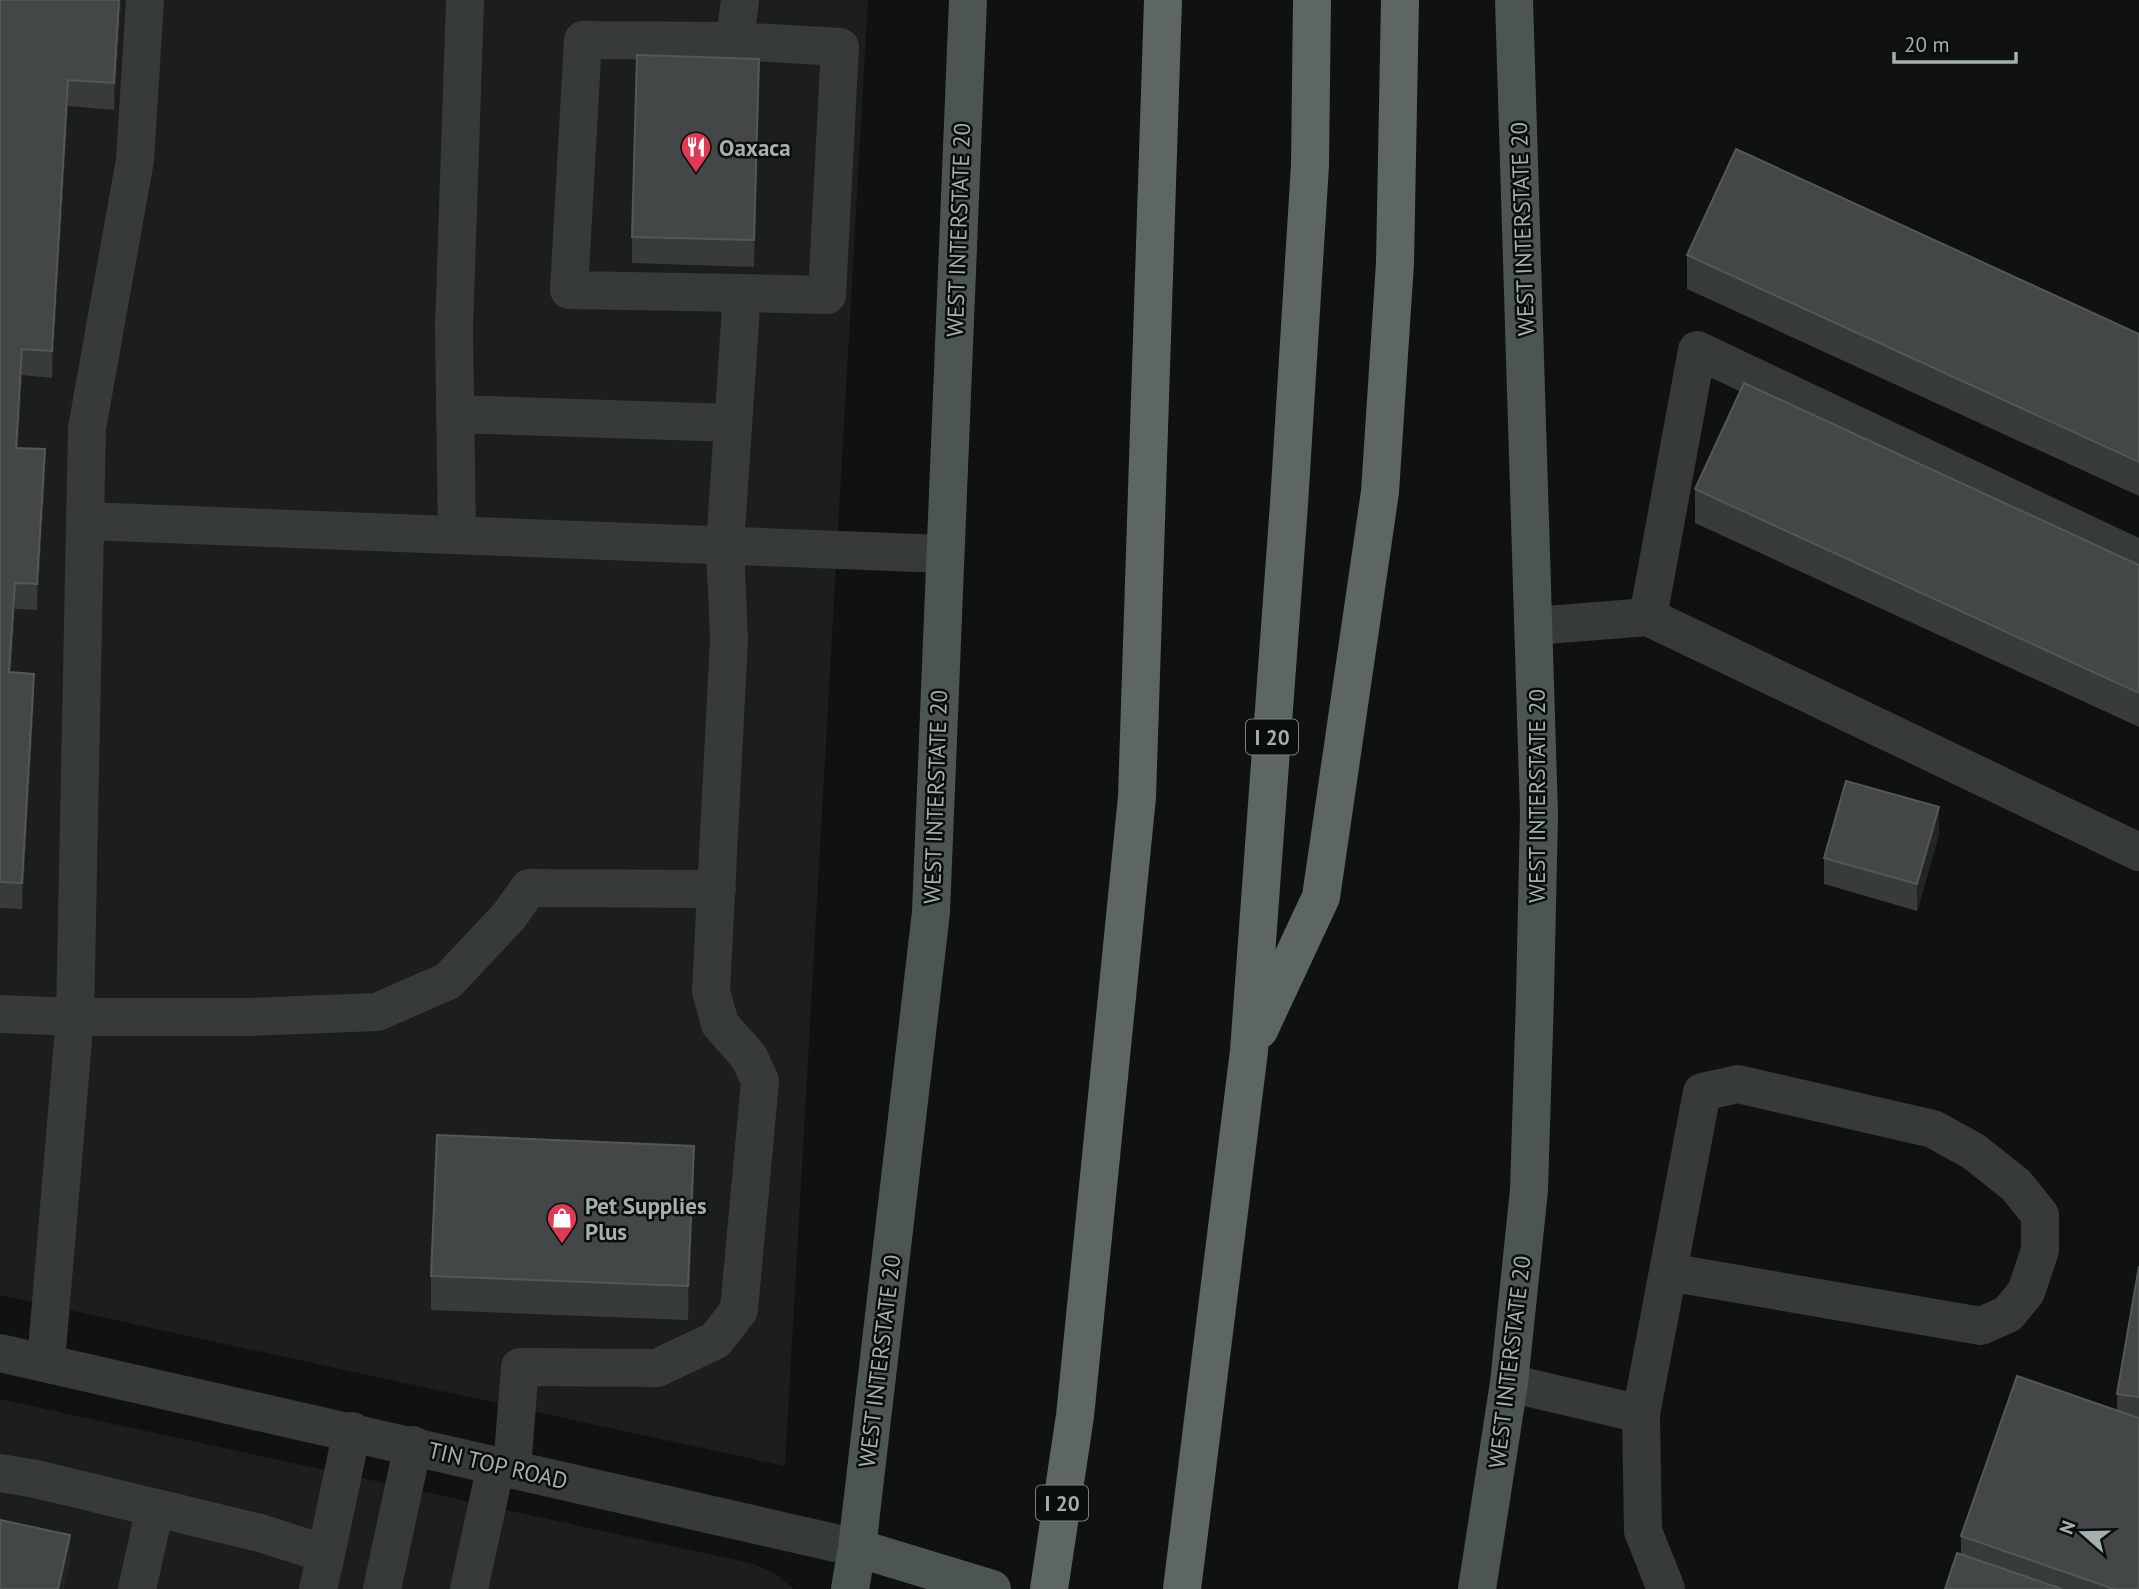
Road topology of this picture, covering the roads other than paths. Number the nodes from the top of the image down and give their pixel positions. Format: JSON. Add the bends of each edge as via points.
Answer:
{"nodes":[{"id":1,"x":145,"y":0,"type":"edge"},
{"id":2,"x":465,"y":0,"type":"edge"},
{"id":3,"x":740,"y":0,"type":"edge"},
{"id":4,"x":968,"y":0,"type":"edge"},
{"id":5,"x":1163,"y":0,"type":"edge"},
{"id":6,"x":1312,"y":0,"type":"edge"},
{"id":7,"x":1400,"y":0,"type":"edge"},
{"id":8,"x":1514,"y":0,"type":"edge"},
{"id":9,"x":736,"y":41,"type":"junction"},
{"id":10,"x":742,"y":293,"type":"junction"},
{"id":11,"x":455,"y":414,"type":"junction"},
{"id":12,"x":733,"y":423,"type":"junction"},
{"id":13,"x":86,"y":520,"type":"junction"},
{"id":14,"x":457,"y":535,"type":"junction"},
{"id":15,"x":725,"y":545,"type":"junction"},
{"id":16,"x":944,"y":554,"type":"junction"},
{"id":17,"x":2139,"y":559,"type":"edge"},
{"id":18,"x":1648,"y":617,"type":"junction"},
{"id":19,"x":1534,"y":626,"type":"junction"},
{"id":20,"x":2139,"y":852,"type":"edge"},
{"id":21,"x":716,"y":889,"type":"junction"},
{"id":22,"x":0,"y":1014,"type":"edge"},
{"id":23,"x":75,"y":1017,"type":"junction"},
{"id":24,"x":1249,"y":1051,"type":"junction"},
{"id":25,"x":1668,"y":1272,"type":"junction"},
{"id":26,"x":0,"y":1353,"type":"edge"},
{"id":27,"x":46,"y":1362,"type":"junction"},
{"id":28,"x":1509,"y":1383,"type":"junction"},
{"id":29,"x":1641,"y":1414,"type":"junction"},
{"id":30,"x":352,"y":1431,"type":"junction"},
{"id":31,"x":413,"y":1446,"type":"junction"},
{"id":32,"x":504,"y":1466,"type":"junction"},
{"id":33,"x":0,"y":1473,"type":"edge"},
{"id":34,"x":155,"y":1508,"type":"junction"},
{"id":35,"x":857,"y":1548,"type":"junction"},
{"id":36,"x":322,"y":1572,"type":"edge"},
{"id":37,"x":137,"y":1589,"type":"edge"},
{"id":38,"x":382,"y":1589,"type":"edge"},
{"id":39,"x":469,"y":1589,"type":"edge"},
{"id":40,"x":850,"y":1589,"type":"edge"},
{"id":41,"x":992,"y":1589,"type":"edge"},
{"id":42,"x":1049,"y":1589,"type":"edge"},
{"id":43,"x":1182,"y":1589,"type":"edge"},
{"id":44,"x":1477,"y":1589,"type":"edge"},
{"id":45,"x":1665,"y":1589,"type":"edge"}],
"edges":[{"from":1,"to":13,"type":"street","via":[[135,160],[87,428]]},
{"from":2,"to":11,"type":"street"},
{"from":3,"to":9,"type":"street"},
{"from":4,"to":16,"type":"main road","name":"WEST INTERSTATE 20"},
{"from":5,"to":42,"type":"highway","number":"I 20","via":[[1137,797],[1075,1416]]},
{"from":6,"to":24,"type":"highway","number":"I 20","via":[[1310,165]]},
{"from":7,"to":24,"type":"highway","via":[[1395,263],[1380,492],[1321,897]]},
{"from":8,"to":19,"type":"main road","name":"WEST INTERSTATE 20"},
{"from":9,"to":10,"type":"street","via":[[840,47],[827,295]]},
{"from":9,"to":10,"type":"street","via":[[583,40],[569,290]]},
{"from":10,"to":12,"type":"street"},
{"from":11,"to":12,"type":"street"},
{"from":11,"to":14,"type":"street"},
{"from":12,"to":15,"type":"street"},
{"from":13,"to":14,"type":"street"},
{"from":13,"to":23,"type":"street"},
{"from":14,"to":15,"type":"street"},
{"from":15,"to":16,"type":"street"},
{"from":15,"to":21,"type":"street","via":[[729,639]]},
{"from":16,"to":35,"type":"main road","name":"WEST INTERSTATE 20","via":[[931,912]]},
{"from":17,"to":18,"type":"street","via":[[1697,350]]},
{"from":18,"to":19,"type":"street"},
{"from":18,"to":20,"type":"street"},
{"from":19,"to":28,"type":"main road","name":"WEST INTERSTATE 20","via":[[1539,814],[1529,1190]]},
{"from":21,"to":23,"type":"street","via":[[529,888],[448,981],[377,1012]]},
{"from":21,"to":32,"type":"street","via":[[711,991],[720,1024],[749,1058],[760,1081],[739,1310],[716,1340],[657,1368],[520,1367]]},
{"from":22,"to":23,"type":"street"},
{"from":23,"to":27,"type":"street"},
{"from":24,"to":43,"type":"highway","number":"I 20"},
{"from":25,"to":25,"type":"street","via":[[1702,1092],[1738,1084],[1933,1129],[1973,1151],[2017,1185],[2040,1215],[2040,1250],[2026,1292],[2008,1314],[1981,1326]]},
{"from":25,"to":29,"type":"street"},
{"from":26,"to":27,"type":"street","name":"TIN TOP ROAD"},
{"from":27,"to":30,"type":"street","name":"TIN TOP ROAD"},
{"from":28,"to":29,"type":"street"},
{"from":28,"to":44,"type":"main road","name":"WEST INTERSTATE 20"},
{"from":29,"to":45,"type":"street","via":[[1643,1531]]},
{"from":30,"to":31,"type":"street","name":"TIN TOP ROAD"},
{"from":30,"to":36,"type":"street"},
{"from":31,"to":32,"type":"street","name":"TIN TOP ROAD"},
{"from":31,"to":38,"type":"street"},
{"from":32,"to":35,"type":"street","name":"TIN TOP ROAD"},
{"from":32,"to":39,"type":"street"},
{"from":33,"to":34,"type":"street"},
{"from":34,"to":36,"type":"street","via":[[260,1533]]},
{"from":34,"to":37,"type":"street"},
{"from":35,"to":40,"type":"main road","name":"WEST INTERSTATE 20"},
{"from":35,"to":41,"type":"main road","name":"TIN TOP ROAD"}]}
